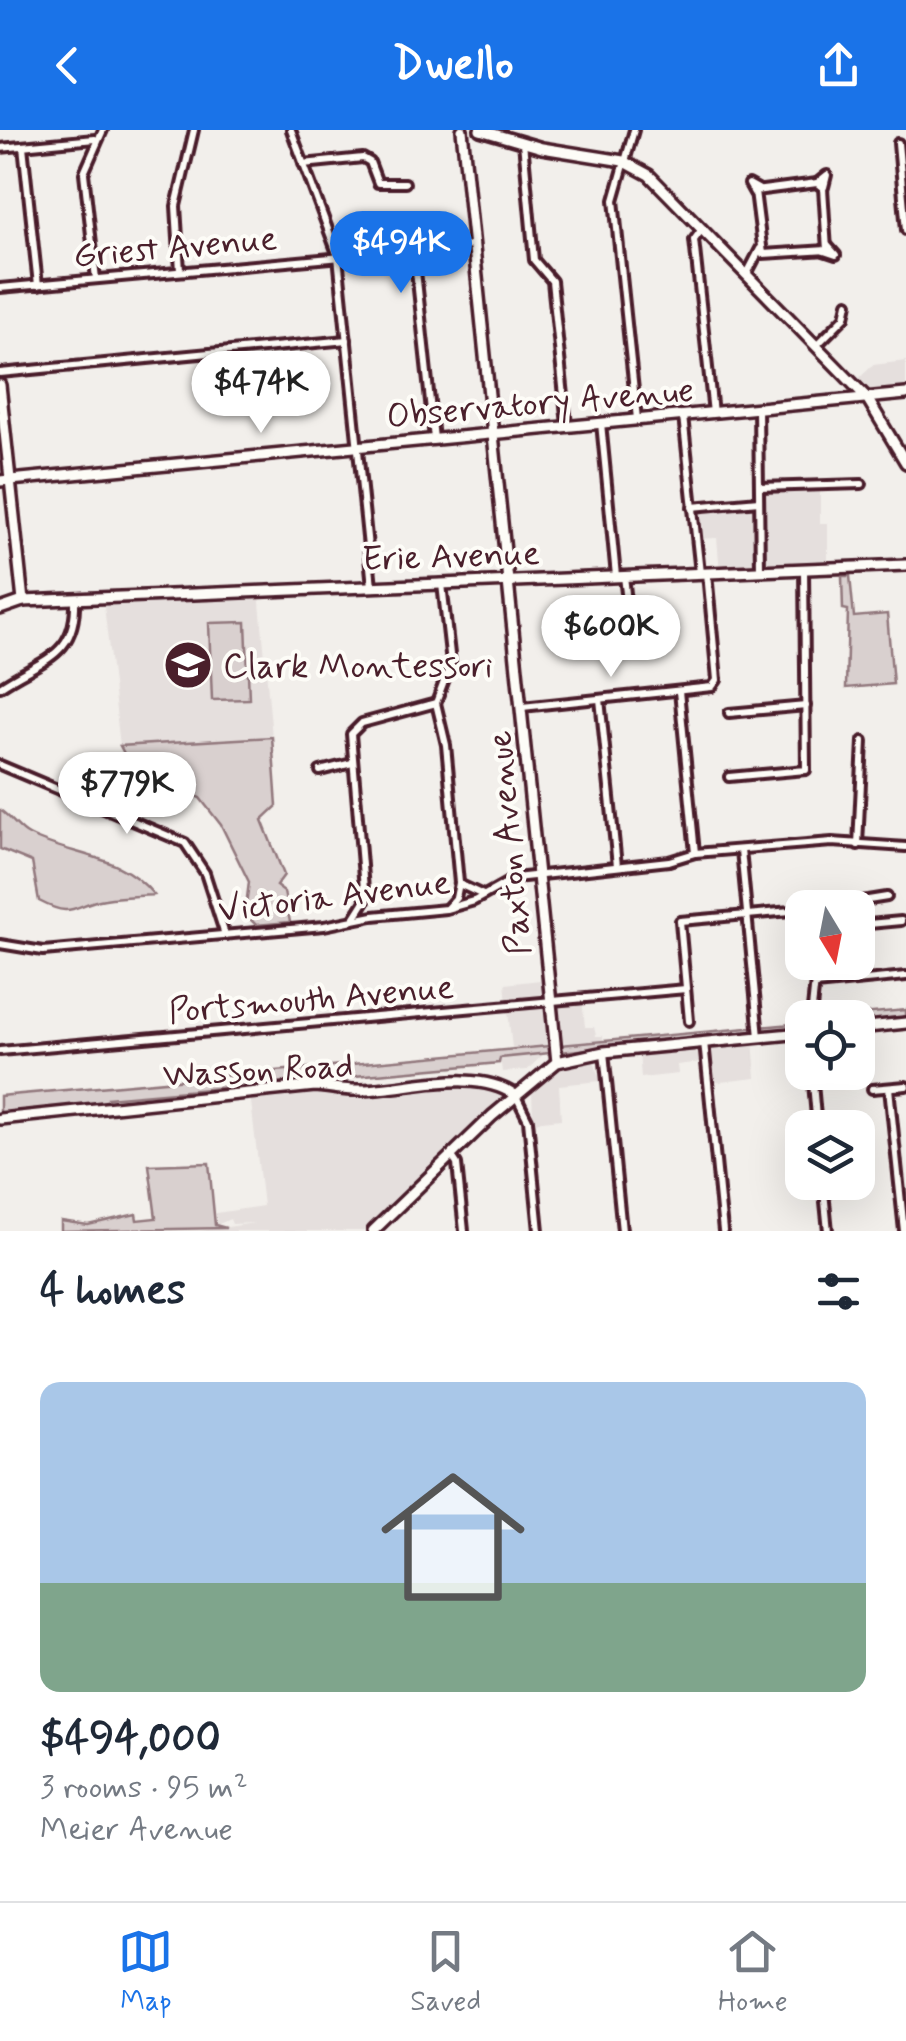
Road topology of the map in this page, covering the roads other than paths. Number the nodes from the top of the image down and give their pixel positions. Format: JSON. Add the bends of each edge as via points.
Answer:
{"nodes":[{"id":1,"x":103,"y":130,"type":"edge"},
{"id":2,"x":194,"y":130,"type":"edge"},
{"id":3,"x":291,"y":130,"type":"edge"},
{"id":4,"x":462,"y":130,"type":"edge"},
{"id":5,"x":480,"y":130,"type":"edge"},
{"id":6,"x":634,"y":130,"type":"edge"},
{"id":7,"x":96,"y":138,"type":"junction"},
{"id":8,"x":522,"y":142,"type":"junction"},
{"id":9,"x":898,"y":143,"type":"dead end"},
{"id":10,"x":22,"y":146,"type":"junction"},
{"id":11,"x":0,"y":148,"type":"edge"},
{"id":12,"x":623,"y":161,"type":"junction"},
{"id":13,"x":302,"y":164,"type":"junction"},
{"id":14,"x":405,"y":183,"type":"dead end"},
{"id":15,"x":702,"y":229,"type":"junction"},
{"id":16,"x":906,"y":230,"type":"edge"},
{"id":17,"x":474,"y":245,"type":"junction"},
{"id":18,"x":760,"y":250,"type":"junction"},
{"id":19,"x":414,"y":252,"type":"junction"},
{"id":20,"x":338,"y":256,"type":"junction"},
{"id":21,"x":768,"y":256,"type":"junction"},
{"id":22,"x":756,"y":262,"type":"junction"},
{"id":23,"x":180,"y":271,"type":"junction"},
{"id":24,"x":747,"y":274,"type":"junction"},
{"id":25,"x":96,"y":279,"type":"junction"},
{"id":26,"x":38,"y":285,"type":"junction"},
{"id":27,"x":0,"y":288,"type":"edge"},
{"id":28,"x":848,"y":304,"type":"dead end"},
{"id":29,"x":346,"y":340,"type":"junction"},
{"id":30,"x":816,"y":346,"type":"junction"},
{"id":31,"x":0,"y":373,"type":"edge"},
{"id":32,"x":0,"y":385,"type":"edge"},
{"id":33,"x":906,"y":394,"type":"edge"},
{"id":34,"x":867,"y":398,"type":"junction"},
{"id":35,"x":758,"y":408,"type":"junction"},
{"id":36,"x":713,"y":413,"type":"junction"},
{"id":37,"x":683,"y":416,"type":"junction"},
{"id":38,"x":637,"y":419,"type":"junction"},
{"id":39,"x":601,"y":423,"type":"junction"},
{"id":40,"x":567,"y":426,"type":"junction"},
{"id":41,"x":494,"y":434,"type":"junction"},
{"id":42,"x":434,"y":439,"type":"junction"},
{"id":43,"x":358,"y":446,"type":"junction"},
{"id":44,"x":906,"y":463,"type":"edge"},
{"id":45,"x":5,"y":480,"type":"edge"},
{"id":46,"x":862,"y":484,"type":"dead end"},
{"id":47,"x":759,"y":487,"type":"junction"},
{"id":48,"x":759,"y":500,"type":"junction"},
{"id":49,"x":692,"y":508,"type":"junction"},
{"id":50,"x":906,"y":564,"type":"edge"},
{"id":51,"x":804,"y":569,"type":"junction"},
{"id":52,"x":760,"y":570,"type":"junction"},
{"id":53,"x":703,"y":573,"type":"junction"},
{"id":54,"x":620,"y":576,"type":"junction"},
{"id":55,"x":508,"y":581,"type":"junction"},
{"id":56,"x":442,"y":584,"type":"junction"},
{"id":57,"x":372,"y":586,"type":"junction"},
{"id":58,"x":76,"y":599,"type":"junction"},
{"id":59,"x":23,"y":601,"type":"junction"},
{"id":60,"x":0,"y":610,"type":"edge"},
{"id":61,"x":630,"y":628,"type":"dead end"},
{"id":62,"x":0,"y":686,"type":"edge"},
{"id":63,"x":679,"y":691,"type":"junction"},
{"id":64,"x":600,"y":698,"type":"junction"},
{"id":65,"x":436,"y":703,"type":"junction"},
{"id":66,"x":522,"y":706,"type":"junction"},
{"id":67,"x":806,"y":706,"type":"junction"},
{"id":68,"x":729,"y":713,"type":"dead end"},
{"id":69,"x":863,"y":741,"type":"dead end"},
{"id":70,"x":352,"y":763,"type":"junction"},
{"id":71,"x":0,"y":765,"type":"edge"},
{"id":72,"x":320,"y":771,"type":"dead end"},
{"id":73,"x":729,"y":778,"type":"dead end"},
{"id":74,"x":858,"y":845,"type":"junction"},
{"id":75,"x":906,"y":847,"type":"edge"},
{"id":76,"x":741,"y":850,"type":"junction"},
{"id":77,"x":696,"y":853,"type":"junction"},
{"id":78,"x":617,"y":866,"type":"junction"},
{"id":79,"x":538,"y":874,"type":"junction"},
{"id":80,"x":459,"y":883,"type":"junction"},
{"id":81,"x":483,"y":895,"type":"junction"},
{"id":82,"x":886,"y":897,"type":"dead end"},
{"id":83,"x":875,"y":899,"type":"edge"},
{"id":84,"x":365,"y":901,"type":"junction"},
{"id":85,"x":446,"y":909,"type":"junction"},
{"id":86,"x":785,"y":911,"type":"edge"},
{"id":87,"x":748,"y":914,"type":"junction"},
{"id":88,"x":382,"y":915,"type":"junction"},
{"id":89,"x":353,"y":920,"type":"junction"},
{"id":90,"x":901,"y":921,"type":"dead end"},
{"id":91,"x":875,"y":923,"type":"edge"},
{"id":92,"x":225,"y":935,"type":"junction"},
{"id":93,"x":0,"y":944,"type":"edge"},
{"id":94,"x":906,"y":976,"type":"edge"},
{"id":95,"x":815,"y":980,"type":"edge"},
{"id":96,"x":815,"y":984,"type":"junction"},
{"id":97,"x":686,"y":990,"type":"junction"},
{"id":98,"x":813,"y":1000,"type":"edge"},
{"id":99,"x":551,"y":1002,"type":"junction"},
{"id":100,"x":689,"y":1021,"type":"dead end"},
{"id":101,"x":906,"y":1023,"type":"edge"},
{"id":102,"x":875,"y":1026,"type":"edge"},
{"id":103,"x":785,"y":1035,"type":"edge"},
{"id":104,"x":759,"y":1037,"type":"junction"},
{"id":105,"x":704,"y":1041,"type":"junction"},
{"id":106,"x":0,"y":1051,"type":"edge"},
{"id":107,"x":604,"y":1052,"type":"junction"},
{"id":108,"x":557,"y":1062,"type":"junction"},
{"id":109,"x":906,"y":1086,"type":"edge"},
{"id":110,"x":889,"y":1088,"type":"junction"},
{"id":111,"x":875,"y":1090,"type":"edge"},
{"id":112,"x":515,"y":1096,"type":"junction"},
{"id":113,"x":0,"y":1119,"type":"edge"},
{"id":114,"x":451,"y":1155,"type":"junction"},
{"id":115,"x":825,"y":1200,"type":"edge"},
{"id":116,"x":372,"y":1231,"type":"edge"},
{"id":117,"x":464,"y":1231,"type":"edge"},
{"id":118,"x":540,"y":1231,"type":"edge"},
{"id":119,"x":622,"y":1231,"type":"edge"},
{"id":120,"x":723,"y":1231,"type":"edge"},
{"id":121,"x":828,"y":1231,"type":"edge"},
{"id":122,"x":904,"y":1231,"type":"edge"}],
"edges":[{"from":1,"to":7,"type":"street"},
{"from":2,"to":23,"type":"street","via":[[176,206]]},
{"from":3,"to":13,"type":"street"},
{"from":4,"to":17,"type":"street","name":"Paxton Avenue"},
{"from":5,"to":8,"type":"street"},
{"from":6,"to":12,"type":"street"},
{"from":7,"to":10,"type":"street"},
{"from":7,"to":25,"type":"street","via":[[84,173]]},
{"from":8,"to":12,"type":"street"},
{"from":8,"to":40,"type":"street","via":[[534,260],[552,281]]},
{"from":9,"to":16,"type":"street"},
{"from":10,"to":11,"type":"street"},
{"from":10,"to":26,"type":"street"},
{"from":12,"to":15,"type":"street","via":[[649,175]]},
{"from":12,"to":38,"type":"street","via":[[614,200]]},
{"from":13,"to":14,"type":"street","via":[[363,158],[378,183]]},
{"from":13,"to":20,"type":"street"},
{"from":15,"to":24,"type":"street"},
{"from":15,"to":36,"type":"street","via":[[694,240]]},
{"from":17,"to":19,"type":"street","name":"Griest Avenue"},
{"from":17,"to":41,"type":"street","name":"Paxton Avenue"},
{"from":18,"to":21,"type":"street"},
{"from":18,"to":21,"type":"street","via":[[756,191],[820,186],[826,249]]},
{"from":18,"to":22,"type":"street"},
{"from":19,"to":20,"type":"street","name":"Griest Avenue"},
{"from":19,"to":42,"type":"street"},
{"from":20,"to":23,"type":"street","name":"Griest Avenue"},
{"from":20,"to":29,"type":"street"},
{"from":21,"to":22,"type":"street"},
{"from":22,"to":24,"type":"street"},
{"from":23,"to":25,"type":"street","name":"Griest Avenue"},
{"from":24,"to":30,"type":"street"},
{"from":25,"to":26,"type":"street","name":"Griest Avenue"},
{"from":26,"to":27,"type":"street","name":"Griest Avenue"},
{"from":28,"to":30,"type":"street"},
{"from":29,"to":31,"type":"street"},
{"from":29,"to":43,"type":"street"},
{"from":30,"to":34,"type":"street"},
{"from":32,"to":45,"type":"street"},
{"from":33,"to":34,"type":"street","name":"Observatory Avenue"},
{"from":34,"to":35,"type":"street","name":"Observatory Avenue"},
{"from":34,"to":44,"type":"street"},
{"from":35,"to":36,"type":"street","name":"Observatory Avenue"},
{"from":35,"to":47,"type":"street"},
{"from":36,"to":37,"type":"street","name":"Observatory Avenue"},
{"from":37,"to":38,"type":"street","name":"Observatory Avenue"},
{"from":37,"to":49,"type":"street"},
{"from":38,"to":39,"type":"street","name":"Observatory Avenue"},
{"from":39,"to":40,"type":"street","name":"Observatory Avenue"},
{"from":39,"to":54,"type":"street"},
{"from":40,"to":41,"type":"street","name":"Observatory Avenue"},
{"from":41,"to":42,"type":"street","name":"Observatory Avenue"},
{"from":41,"to":55,"type":"street","name":"Paxton Avenue"},
{"from":42,"to":43,"type":"street","name":"Observatory Avenue"},
{"from":43,"to":45,"type":"street","name":"Observatory Avenue"},
{"from":43,"to":57,"type":"street"},
{"from":45,"to":59,"type":"street"},
{"from":46,"to":47,"type":"street"},
{"from":47,"to":48,"type":"street"},
{"from":48,"to":49,"type":"street"},
{"from":48,"to":52,"type":"street"},
{"from":49,"to":53,"type":"street"},
{"from":50,"to":51,"type":"street","name":"Erie Avenue"},
{"from":51,"to":52,"type":"street","name":"Erie Avenue"},
{"from":51,"to":67,"type":"street"},
{"from":52,"to":53,"type":"street","name":"Erie Avenue"},
{"from":53,"to":54,"type":"street","name":"Erie Avenue"},
{"from":53,"to":63,"type":"street","via":[[716,684]]},
{"from":54,"to":55,"type":"street","name":"Erie Avenue"},
{"from":54,"to":61,"type":"street"},
{"from":55,"to":56,"type":"street","name":"Erie Avenue"},
{"from":55,"to":66,"type":"street","name":"Paxton Avenue"},
{"from":56,"to":57,"type":"street","name":"Erie Avenue"},
{"from":56,"to":65,"type":"street","via":[[451,663]]},
{"from":57,"to":58,"type":"street","name":"Erie Avenue"},
{"from":58,"to":59,"type":"street","name":"Erie Avenue"},
{"from":58,"to":62,"type":"street","via":[[75,624],[64,647]]},
{"from":59,"to":60,"type":"street","name":"Erie Avenue"},
{"from":63,"to":64,"type":"street"},
{"from":63,"to":77,"type":"street"},
{"from":64,"to":66,"type":"street"},
{"from":64,"to":78,"type":"street"},
{"from":65,"to":70,"type":"street","via":[[357,725],[350,738]]},
{"from":65,"to":80,"type":"street"},
{"from":66,"to":79,"type":"street","name":"Paxton Avenue"},
{"from":67,"to":68,"type":"street"},
{"from":67,"to":73,"type":"street","via":[[806,770]]},
{"from":69,"to":74,"type":"street"},
{"from":70,"to":72,"type":"street"},
{"from":70,"to":84,"type":"street"},
{"from":71,"to":92,"type":"street","via":[[186,843],[205,873]]},
{"from":74,"to":75,"type":"street","name":"Victoria Avenue"},
{"from":74,"to":76,"type":"street","name":"Victoria Avenue"},
{"from":76,"to":77,"type":"street","name":"Victoria Avenue"},
{"from":76,"to":87,"type":"street"},
{"from":77,"to":78,"type":"street","name":"Victoria Avenue"},
{"from":78,"to":79,"type":"street","name":"Victoria Avenue"},
{"from":79,"to":81,"type":"street","name":"Victoria Avenue"},
{"from":79,"to":99,"type":"street","name":"Paxton Avenue"},
{"from":80,"to":81,"type":"street"},
{"from":80,"to":85,"type":"street"},
{"from":81,"to":85,"type":"street","name":"Victoria Avenue"},
{"from":82,"to":83,"type":"street"},
{"from":84,"to":88,"type":"street"},
{"from":84,"to":89,"type":"street"},
{"from":85,"to":88,"type":"street","name":"Victoria Avenue"},
{"from":86,"to":87,"type":"street"},
{"from":87,"to":97,"type":"street","via":[[680,921]]},
{"from":87,"to":104,"type":"street"},
{"from":88,"to":89,"type":"street","name":"Victoria Avenue"},
{"from":89,"to":92,"type":"street","name":"Victoria Avenue"},
{"from":90,"to":91,"type":"street"},
{"from":92,"to":93,"type":"street","name":"Victoria Avenue","via":[[43,951]]},
{"from":94,"to":96,"type":"street"},
{"from":95,"to":96,"type":"street"},
{"from":96,"to":98,"type":"street"},
{"from":97,"to":99,"type":"street","name":"Portsmouth Avenue"},
{"from":97,"to":100,"type":"street"},
{"from":99,"to":106,"type":"street","name":"Portsmouth Avenue"},
{"from":99,"to":108,"type":"street","name":"Paxton Avenue"},
{"from":101,"to":102,"type":"street"},
{"from":103,"to":104,"type":"street"},
{"from":104,"to":105,"type":"street"},
{"from":105,"to":107,"type":"street"},
{"from":105,"to":120,"type":"street"},
{"from":107,"to":108,"type":"street"},
{"from":107,"to":119,"type":"street"},
{"from":108,"to":112,"type":"street"},
{"from":109,"to":110,"type":"street"},
{"from":110,"to":111,"type":"street"},
{"from":110,"to":122,"type":"street"},
{"from":112,"to":113,"type":"street","name":"Wasson Road","via":[[478,1082],[362,1090],[316,1086]]},
{"from":112,"to":114,"type":"street"},
{"from":112,"to":118,"type":"street","via":[[528,1120]]},
{"from":114,"to":116,"type":"street"},
{"from":114,"to":117,"type":"street"},
{"from":115,"to":121,"type":"street"}]}
